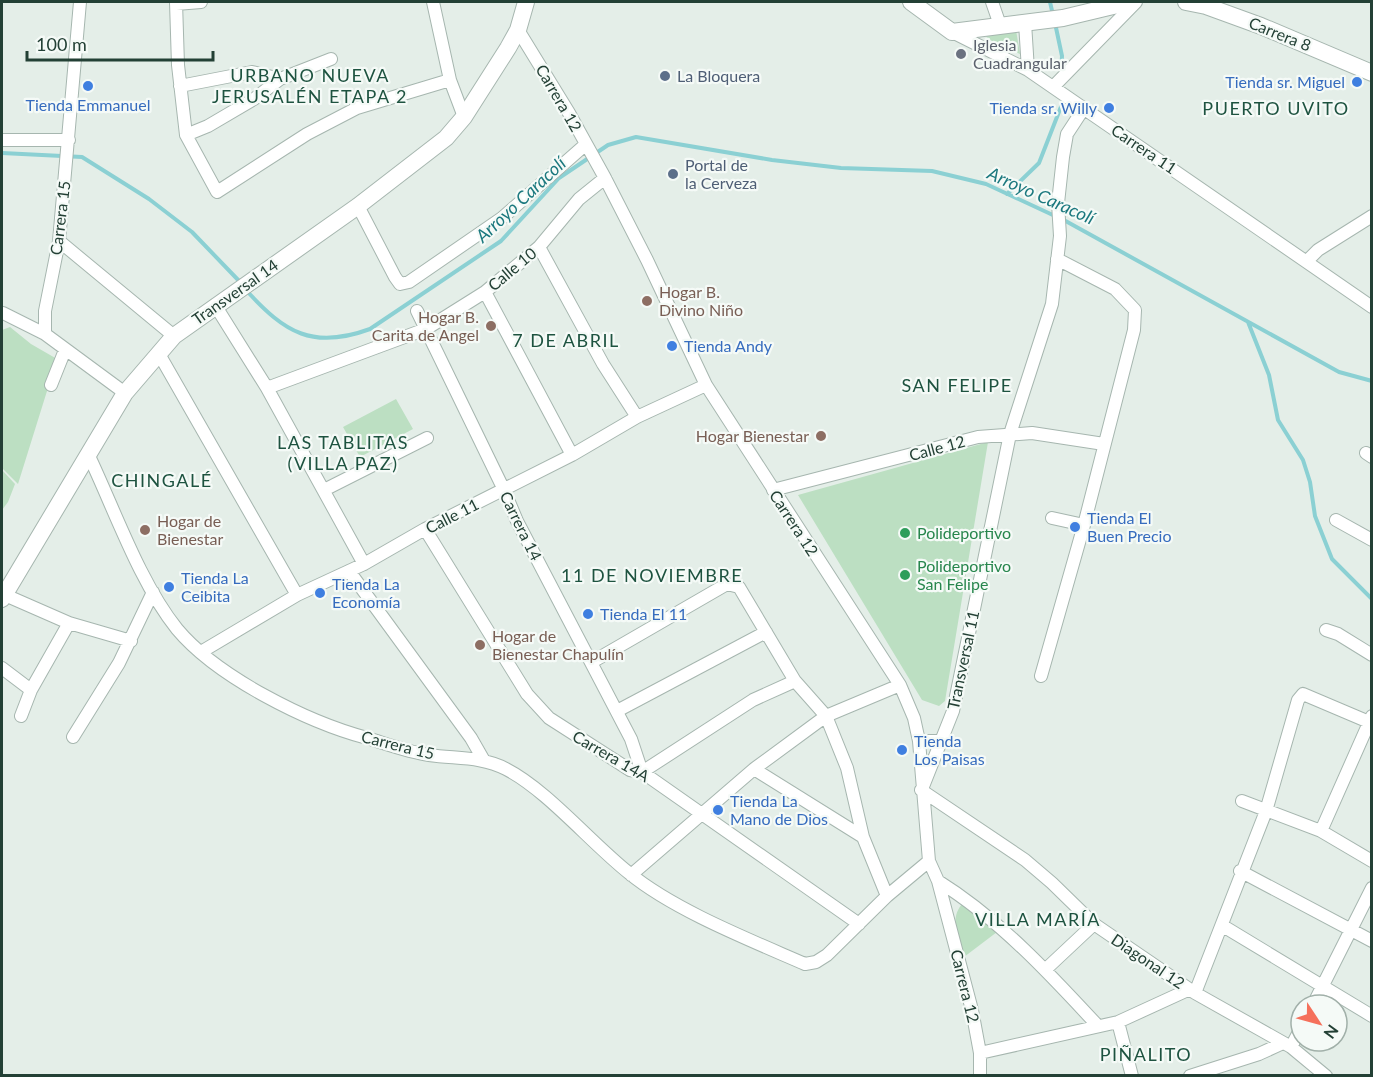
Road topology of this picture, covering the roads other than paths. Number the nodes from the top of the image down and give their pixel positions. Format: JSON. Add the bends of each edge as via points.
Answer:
{"nodes":[{"id":1,"x":80,"y":2,"type":"edge"},
{"id":2,"x":201,"y":2,"type":"edge"},
{"id":3,"x":434,"y":2,"type":"edge"},
{"id":4,"x":526,"y":2,"type":"edge"},
{"id":5,"x":911,"y":2,"type":"edge"},
{"id":6,"x":992,"y":2,"type":"edge"},
{"id":7,"x":1130,"y":2,"type":"edge"},
{"id":8,"x":1136,"y":2,"type":"edge"},
{"id":9,"x":1186,"y":2,"type":"edge"},
{"id":10,"x":176,"y":3,"type":"edge"},
{"id":11,"x":1025,"y":23,"type":"junction"},
{"id":12,"x":1000,"y":25,"type":"junction"},
{"id":13,"x":518,"y":30,"type":"junction"},
{"id":14,"x":952,"y":32,"type":"junction"},
{"id":15,"x":332,"y":59,"type":"dead end"},
{"id":16,"x":1028,"y":70,"type":"junction"},
{"id":17,"x":1371,"y":73,"type":"edge"},
{"id":18,"x":280,"y":79,"type":"junction"},
{"id":19,"x":450,"y":80,"type":"junction"},
{"id":20,"x":180,"y":86,"type":"junction"},
{"id":21,"x":1062,"y":93,"type":"junction"},
{"id":22,"x":1084,"y":108,"type":"junction"},
{"id":23,"x":464,"y":117,"type":"junction"},
{"id":24,"x":186,"y":135,"type":"junction"},
{"id":25,"x":2,"y":140,"type":"edge"},
{"id":26,"x":69,"y":146,"type":"junction"},
{"id":27,"x":592,"y":156,"type":"junction"},
{"id":28,"x":605,"y":178,"type":"junction"},
{"id":29,"x":358,"y":206,"type":"junction"},
{"id":30,"x":1371,"y":216,"type":"edge"},
{"id":31,"x":59,"y":241,"type":"junction"},
{"id":32,"x":539,"y":247,"type":"junction"},
{"id":33,"x":1056,"y":259,"type":"junction"},
{"id":34,"x":1307,"y":261,"type":"junction"},
{"id":35,"x":485,"y":292,"type":"junction"},
{"id":36,"x":215,"y":305,"type":"junction"},
{"id":37,"x":1371,"y":307,"type":"edge"},
{"id":38,"x":417,"y":311,"type":"dead end"},
{"id":39,"x":2,"y":312,"type":"edge"},
{"id":40,"x":426,"y":329,"type":"junction"},
{"id":41,"x":45,"y":334,"type":"junction"},
{"id":42,"x":174,"y":336,"type":"junction"},
{"id":43,"x":65,"y":350,"type":"junction"},
{"id":44,"x":159,"y":354,"type":"junction"},
{"id":45,"x":51,"y":385,"type":"dead end"},
{"id":46,"x":706,"y":385,"type":"junction"},
{"id":47,"x":267,"y":388,"type":"junction"},
{"id":48,"x":125,"y":393,"type":"junction"},
{"id":49,"x":637,"y":417,"type":"junction"},
{"id":50,"x":1010,"y":434,"type":"junction"},
{"id":51,"x":427,"y":438,"type":"dead end"},
{"id":52,"x":1104,"y":444,"type":"junction"},
{"id":53,"x":572,"y":455,"type":"junction"},
{"id":54,"x":89,"y":456,"type":"junction"},
{"id":55,"x":324,"y":490,"type":"junction"},
{"id":56,"x":504,"y":490,"type":"junction"},
{"id":57,"x":772,"y":490,"type":"junction"},
{"id":58,"x":1052,"y":518,"type":"dead end"},
{"id":59,"x":1336,"y":520,"type":"dead end"},
{"id":60,"x":1084,"y":525,"type":"junction"},
{"id":61,"x":425,"y":529,"type":"junction"},
{"id":62,"x":1371,"y":540,"type":"edge"},
{"id":63,"x":364,"y":564,"type":"junction"},
{"id":64,"x":349,"y":571,"type":"junction"},
{"id":65,"x":153,"y":592,"type":"junction"},
{"id":66,"x":297,"y":595,"type":"junction"},
{"id":67,"x":3,"y":597,"type":"edge"},
{"id":68,"x":69,"y":623,"type":"junction"},
{"id":69,"x":1326,"y":630,"type":"dead end"},
{"id":70,"x":766,"y":632,"type":"junction"},
{"id":71,"x":131,"y":640,"type":"junction"},
{"id":72,"x":201,"y":652,"type":"junction"},
{"id":73,"x":1371,"y":655,"type":"edge"},
{"id":74,"x":592,"y":662,"type":"junction"},
{"id":75,"x":2,"y":668,"type":"edge"},
{"id":76,"x":1041,"y":676,"type":"dead end"},
{"id":77,"x":795,"y":681,"type":"junction"},
{"id":78,"x":900,"y":684,"type":"junction"},
{"id":79,"x":31,"y":690,"type":"junction"},
{"id":80,"x":617,"y":711,"type":"junction"},
{"id":81,"x":21,"y":716,"type":"dead end"},
{"id":82,"x":826,"y":716,"type":"junction"},
{"id":83,"x":1370,"y":719,"type":"edge"},
{"id":84,"x":73,"y":737,"type":"dead end"},
{"id":85,"x":919,"y":741,"type":"junction"},
{"id":86,"x":943,"y":741,"type":"junction"},
{"id":87,"x":483,"y":759,"type":"junction"},
{"id":88,"x":754,"y":769,"type":"junction"},
{"id":89,"x":642,"y":772,"type":"junction"},
{"id":90,"x":921,"y":790,"type":"junction"},
{"id":91,"x":1242,"y":801,"type":"dead end"},
{"id":92,"x":1266,"y":811,"type":"junction"},
{"id":93,"x":699,"y":813,"type":"junction"},
{"id":94,"x":1321,"y":831,"type":"junction"},
{"id":95,"x":863,"y":837,"type":"junction"},
{"id":96,"x":928,"y":861,"type":"junction"},
{"id":97,"x":1371,"y":861,"type":"edge"},
{"id":98,"x":1240,"y":871,"type":"junction"},
{"id":99,"x":631,"y":875,"type":"junction"},
{"id":100,"x":938,"y":881,"type":"junction"},
{"id":101,"x":1371,"y":888,"type":"edge"},
{"id":102,"x":887,"y":896,"type":"junction"},
{"id":103,"x":859,"y":924,"type":"junction"},
{"id":104,"x":1094,"y":924,"type":"junction"},
{"id":105,"x":1223,"y":926,"type":"junction"},
{"id":106,"x":1351,"y":929,"type":"junction"},
{"id":107,"x":1371,"y":941,"type":"edge"},
{"id":108,"x":1046,"y":969,"type":"junction"},
{"id":109,"x":1324,"y":986,"type":"junction"},
{"id":110,"x":1192,"y":991,"type":"junction"},
{"id":111,"x":1320,"y":993,"type":"edge"},
{"id":112,"x":1371,"y":1016,"type":"edge"},
{"id":113,"x":1118,"y":1022,"type":"junction"},
{"id":114,"x":1098,"y":1026,"type":"junction"},
{"id":115,"x":1289,"y":1043,"type":"edge"},
{"id":116,"x":1287,"y":1045,"type":"junction"},
{"id":117,"x":981,"y":1053,"type":"junction"},
{"id":118,"x":980,"y":1076,"type":"edge"},
{"id":119,"x":1132,"y":1076,"type":"edge"},
{"id":120,"x":1190,"y":1076,"type":"edge"},
{"id":121,"x":1326,"y":1076,"type":"edge"}],
"edges":[{"from":1,"to":26,"type":"street","name":"Carrera 15"},
{"from":2,"to":10,"type":"street"},
{"from":3,"to":19,"type":"street"},
{"from":4,"to":13,"type":"street"},
{"from":5,"to":14,"type":"street","name":"Carrera 11"},
{"from":6,"to":12,"type":"street"},
{"from":7,"to":11,"type":"street"},
{"from":8,"to":21,"type":"street"},
{"from":9,"to":17,"type":"street","name":"Carrera 8","via":[[1261,26]]},
{"from":10,"to":20,"type":"street"},
{"from":11,"to":12,"type":"street"},
{"from":11,"to":16,"type":"street"},
{"from":12,"to":14,"type":"street"},
{"from":13,"to":23,"type":"street","name":"Transversal 14"},
{"from":13,"to":27,"type":"street","name":"Carrera 12"},
{"from":14,"to":16,"type":"street","name":"Carrera 11"},
{"from":15,"to":18,"type":"street"},
{"from":16,"to":21,"type":"street","name":"Carrera 11"},
{"from":18,"to":20,"type":"street","via":[[252,72]]},
{"from":18,"to":24,"type":"street","via":[[254,99]]},
{"from":19,"to":23,"type":"street"},
{"from":19,"to":24,"type":"street","via":[[357,108],[307,134],[218,192]]},
{"from":20,"to":24,"type":"street"},
{"from":21,"to":22,"type":"street","name":"Carrera 11"},
{"from":22,"to":33,"type":"street","name":"Transversal 11","via":[[1067,134]]},
{"from":22,"to":34,"type":"street","name":"Carrera 11"},
{"from":23,"to":29,"type":"street","name":"Transversal 14","via":[[446,138]]},
{"from":25,"to":26,"type":"street"},
{"from":26,"to":31,"type":"street","name":"Carrera 15"},
{"from":27,"to":28,"type":"street","name":"Carrera 12"},
{"from":27,"to":29,"type":"street","via":[[409,282],[400,284]]},
{"from":28,"to":32,"type":"street","name":"Calle 10","via":[[579,199]]},
{"from":28,"to":46,"type":"street","name":"Carrera 12"},
{"from":29,"to":36,"type":"street","name":"Transversal 14"},
{"from":30,"to":34,"type":"street"},
{"from":31,"to":41,"type":"street","name":"Carrera 15","via":[[45,311]]},
{"from":31,"to":42,"type":"street"},
{"from":32,"to":35,"type":"street","name":"Calle 10"},
{"from":32,"to":49,"type":"street"},
{"from":33,"to":50,"type":"street","name":"Transversal 11","via":[[1052,304]]},
{"from":33,"to":52,"type":"street","via":[[1115,288],[1135,310],[1134,330]]},
{"from":34,"to":37,"type":"street","name":"Carrera 11"},
{"from":35,"to":40,"type":"street","name":"Calle 10"},
{"from":35,"to":53,"type":"street"},
{"from":36,"to":42,"type":"street","name":"Transversal 14"},
{"from":36,"to":47,"type":"street"},
{"from":38,"to":40,"type":"street","name":"Carrera 14"},
{"from":39,"to":41,"type":"street"},
{"from":40,"to":47,"type":"street","name":"Calle 10"},
{"from":40,"to":56,"type":"street","name":"Carrera 14"},
{"from":41,"to":43,"type":"street"},
{"from":42,"to":44,"type":"street","name":"Transversal 14"},
{"from":43,"to":45,"type":"street"},
{"from":43,"to":48,"type":"street"},
{"from":44,"to":48,"type":"street","name":"Transversal 14"},
{"from":44,"to":66,"type":"street"},
{"from":46,"to":49,"type":"street","name":"Calle 11"},
{"from":46,"to":57,"type":"street","name":"Carrera 12"},
{"from":47,"to":55,"type":"street"},
{"from":48,"to":54,"type":"street","name":"Transversal 14"},
{"from":49,"to":53,"type":"street","name":"Calle 11"},
{"from":50,"to":52,"type":"street","name":"Calle 12","via":[[1032,433]]},
{"from":50,"to":57,"type":"street","name":"Calle 12","via":[[978,437]]},
{"from":50,"to":86,"type":"street","name":"Transversal 11","via":[[954,711]]},
{"from":51,"to":55,"type":"street"},
{"from":52,"to":60,"type":"street"},
{"from":53,"to":56,"type":"street","name":"Calle 11"},
{"from":54,"to":65,"type":"street","name":"Carrera 15"},
{"from":54,"to":67,"type":"street","name":"Transversal 14"},
{"from":55,"to":63,"type":"street"},
{"from":56,"to":61,"type":"street","name":"Calle 11"},
{"from":56,"to":74,"type":"street","name":"Carrera 14"},
{"from":57,"to":78,"type":"street","name":"Carrera 12"},
{"from":58,"to":60,"type":"street"},
{"from":59,"to":62,"type":"street"},
{"from":60,"to":76,"type":"street"},
{"from":61,"to":63,"type":"street","name":"Calle 11"},
{"from":61,"to":89,"type":"street","name":"Carrera 14A","via":[[534,702],[549,718],[630,770]]},
{"from":63,"to":64,"type":"street","name":"Calle 11"},
{"from":64,"to":66,"type":"street","name":"Calle 11"},
{"from":64,"to":87,"type":"street"},
{"from":65,"to":71,"type":"street"},
{"from":65,"to":72,"type":"street","name":"Carrera 15","via":[[178,629]]},
{"from":66,"to":72,"type":"street","name":"Calle 11"},
{"from":67,"to":68,"type":"street"},
{"from":68,"to":71,"type":"street"},
{"from":68,"to":79,"type":"street"},
{"from":69,"to":73,"type":"street"},
{"from":70,"to":74,"type":"street","via":[[739,586],[727,584]]},
{"from":70,"to":77,"type":"street"},
{"from":70,"to":80,"type":"street"},
{"from":71,"to":84,"type":"street"},
{"from":72,"to":87,"type":"street","name":"Carrera 15","via":[[231,676],[291,708],[355,735],[427,755]]},
{"from":74,"to":80,"type":"street","name":"Carrera 14"},
{"from":75,"to":79,"type":"street"},
{"from":77,"to":82,"type":"street"},
{"from":77,"to":89,"type":"street","via":[[753,700]]},
{"from":78,"to":82,"type":"street"},
{"from":78,"to":85,"type":"street","name":"Carrera 12"},
{"from":79,"to":81,"type":"street"},
{"from":80,"to":89,"type":"street","name":"Carrera 14"},
{"from":82,"to":88,"type":"street"},
{"from":82,"to":95,"type":"street","via":[[847,768]]},
{"from":83,"to":92,"type":"street","via":[[1301,696]]},
{"from":83,"to":94,"type":"street"},
{"from":85,"to":86,"type":"street"},
{"from":85,"to":90,"type":"street","name":"Carrera 12"},
{"from":86,"to":90,"type":"street","name":"Transversal 11"},
{"from":87,"to":99,"type":"street","name":"Carrera 15","via":[[507,769],[533,788]]},
{"from":88,"to":93,"type":"street"},
{"from":88,"to":95,"type":"street"},
{"from":89,"to":93,"type":"street","name":"Carrera 14A"},
{"from":90,"to":96,"type":"street","name":"Carrera 12"},
{"from":90,"to":104,"type":"street","name":"Diagonal 12","via":[[1025,860]]},
{"from":91,"to":92,"type":"street"},
{"from":92,"to":94,"type":"street"},
{"from":92,"to":98,"type":"street"},
{"from":93,"to":99,"type":"street"},
{"from":93,"to":103,"type":"street","name":"Carrera 14A"},
{"from":94,"to":97,"type":"street"},
{"from":95,"to":102,"type":"street"},
{"from":96,"to":100,"type":"street","name":"Carrera 12"},
{"from":96,"to":102,"type":"street"},
{"from":98,"to":105,"type":"street"},
{"from":98,"to":106,"type":"street"},
{"from":99,"to":103,"type":"street","name":"Carrera 15","via":[[688,909],[805,964],[827,955]]},
{"from":100,"to":108,"type":"street"},
{"from":100,"to":117,"type":"street","name":"Carrera 12"},
{"from":101,"to":106,"type":"street"},
{"from":102,"to":103,"type":"street"},
{"from":104,"to":108,"type":"street"},
{"from":104,"to":110,"type":"street","name":"Diagonal 12"},
{"from":105,"to":109,"type":"street"},
{"from":105,"to":110,"type":"street"},
{"from":106,"to":107,"type":"street"},
{"from":106,"to":109,"type":"street"},
{"from":108,"to":114,"type":"street"},
{"from":109,"to":111,"type":"street"},
{"from":109,"to":112,"type":"street"},
{"from":110,"to":113,"type":"street"},
{"from":110,"to":116,"type":"street","name":"Diagonal 12"},
{"from":113,"to":114,"type":"street"},
{"from":113,"to":119,"type":"street"},
{"from":114,"to":117,"type":"street"},
{"from":115,"to":116,"type":"street"},
{"from":116,"to":120,"type":"street"},
{"from":116,"to":121,"type":"street","name":"Diagonal 12"},
{"from":117,"to":118,"type":"street","name":"Carrera 12"}]}
